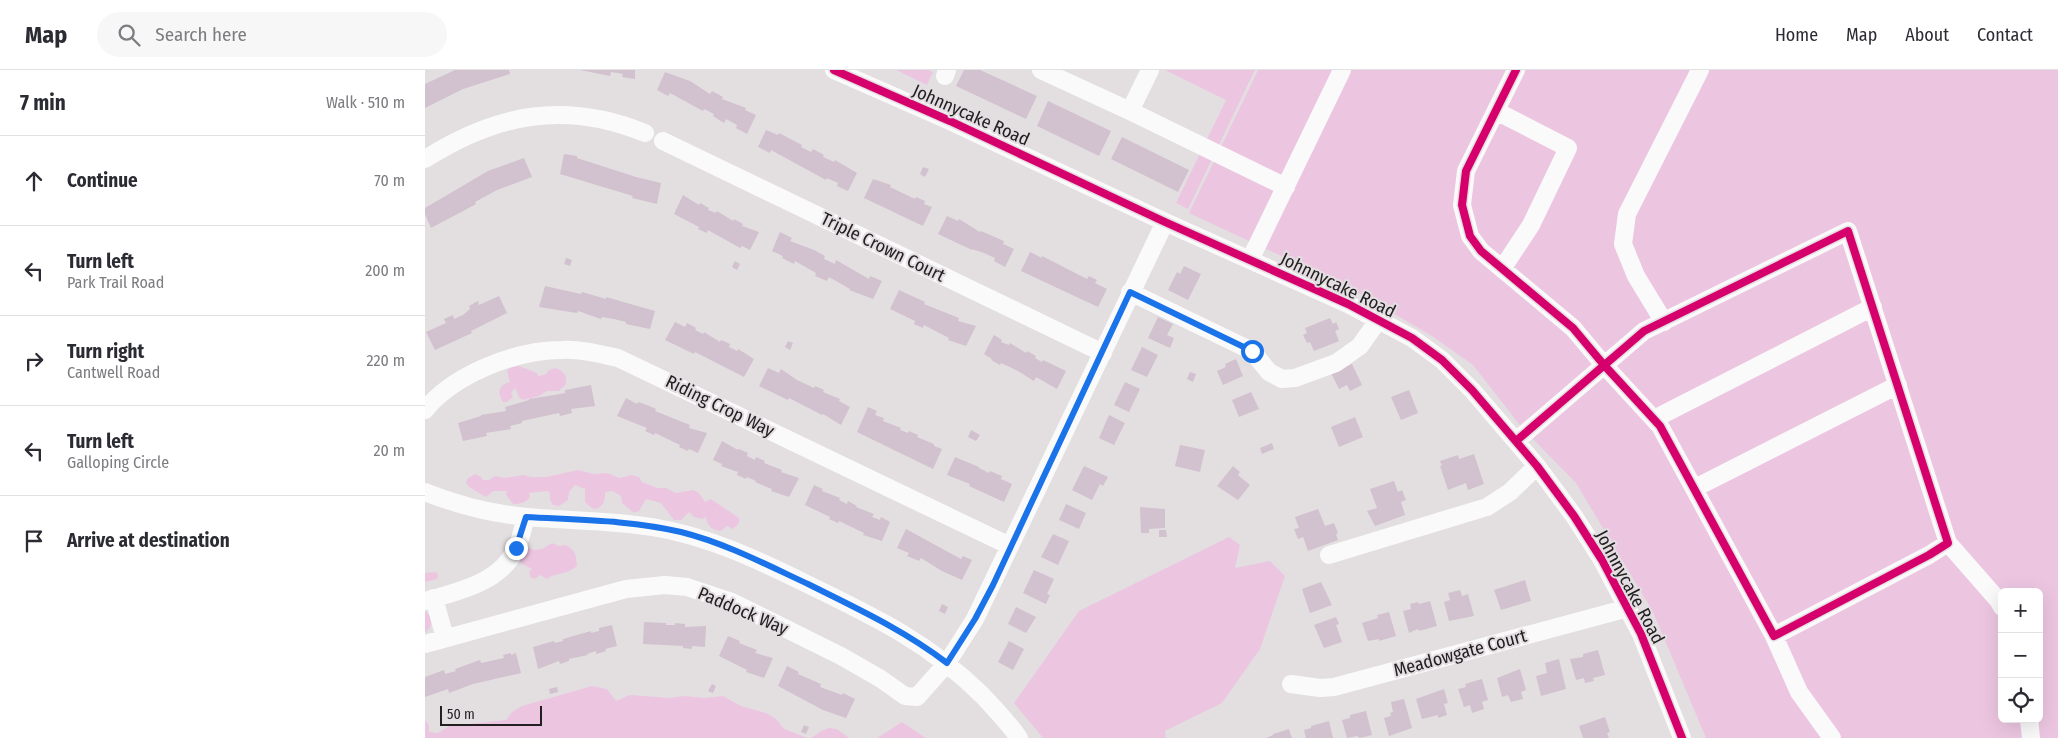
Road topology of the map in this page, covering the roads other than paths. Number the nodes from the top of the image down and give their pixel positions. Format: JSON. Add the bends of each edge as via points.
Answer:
{"nodes":[{"id":1,"x":833,"y":70,"type":"edge"},
{"id":2,"x":1041,"y":70,"type":"edge"},
{"id":3,"x":1150,"y":70,"type":"edge"},
{"id":4,"x":1342,"y":70,"type":"edge"},
{"id":5,"x":1516,"y":70,"type":"edge"},
{"id":6,"x":1700,"y":70,"type":"edge"},
{"id":7,"x":863,"y":76,"type":"edge"},
{"id":8,"x":1130,"y":111,"type":"junction"},
{"id":9,"x":1496,"y":111,"type":"junction"},
{"id":10,"x":645,"y":132,"type":"dead end"},
{"id":11,"x":663,"y":141,"type":"dead end"},
{"id":12,"x":425,"y":159,"type":"edge"},
{"id":13,"x":1286,"y":186,"type":"junction"},
{"id":14,"x":1165,"y":222,"type":"junction"},
{"id":15,"x":1250,"y":260,"type":"junction"},
{"id":16,"x":1502,"y":269,"type":"junction"},
{"id":17,"x":1130,"y":292,"type":"junction"},
{"id":18,"x":1873,"y":307,"type":"junction"},
{"id":19,"x":1379,"y":319,"type":"junction"},
{"id":20,"x":1664,"y":322,"type":"junction"},
{"id":21,"x":1103,"y":353,"type":"junction"},
{"id":22,"x":1604,"y":365,"type":"junction"},
{"id":23,"x":1898,"y":385,"type":"junction"},
{"id":24,"x":425,"y":410,"type":"edge"},
{"id":25,"x":1654,"y":419,"type":"junction"},
{"id":26,"x":1516,"y":441,"type":"junction"},
{"id":27,"x":1537,"y":466,"type":"junction"},
{"id":28,"x":1695,"y":488,"type":"junction"},
{"id":29,"x":425,"y":492,"type":"edge"},
{"id":30,"x":526,"y":517,"type":"junction"},
{"id":31,"x":1948,"y":543,"type":"junction"},
{"id":32,"x":1010,"y":546,"type":"junction"},
{"id":33,"x":1329,"y":556,"type":"dead end"},
{"id":34,"x":429,"y":599,"type":"edge"},
{"id":35,"x":1998,"y":600,"type":"edge"},
{"id":36,"x":1628,"y":608,"type":"junction"},
{"id":37,"x":1774,"y":636,"type":"junction"},
{"id":38,"x":445,"y":638,"type":"junction"},
{"id":39,"x":425,"y":644,"type":"edge"},
{"id":40,"x":947,"y":663,"type":"junction"},
{"id":41,"x":1291,"y":684,"type":"dead end"},
{"id":42,"x":2029,"y":723,"type":"edge"},
{"id":43,"x":1828,"y":737,"type":"edge"},
{"id":44,"x":1019,"y":738,"type":"edge"},
{"id":45,"x":1681,"y":738,"type":"edge"},
{"id":46,"x":2031,"y":738,"type":"edge"}],
"edges":[{"from":1,"to":7,"type":"street","name":"Johnnycake Road"},
{"from":2,"to":8,"type":"street"},
{"from":3,"to":8,"type":"street"},
{"from":4,"to":13,"type":"street"},
{"from":5,"to":9,"type":"street"},
{"from":6,"to":20,"type":"street","via":[[1627,214],[1623,244],[1636,276]]},
{"from":7,"to":14,"type":"street","name":"Johnnycake Road","via":[[950,121]]},
{"from":8,"to":13,"type":"street"},
{"from":9,"to":16,"type":"street","via":[[1465,171],[1462,205],[1470,236],[1481,252]]},
{"from":9,"to":16,"type":"street","via":[[1568,148],[1531,225]]},
{"from":10,"to":12,"type":"street","via":[[596,117],[538,116],[478,130]]},
{"from":11,"to":21,"type":"street","name":"Triple Crown Court"},
{"from":13,"to":15,"type":"street"},
{"from":14,"to":15,"type":"street","name":"Johnnycake Road"},
{"from":14,"to":17,"type":"street"},
{"from":15,"to":19,"type":"street","name":"Johnnycake Road"},
{"from":16,"to":22,"type":"street","via":[[1573,328]]},
{"from":17,"to":19,"type":"street","via":[[1252,351],[1269,372],[1282,379],[1295,378],[1336,363],[1360,346]]},
{"from":17,"to":21,"type":"street"},
{"from":18,"to":20,"type":"street","via":[[1849,231]]},
{"from":18,"to":23,"type":"street"},
{"from":18,"to":25,"type":"street"},
{"from":19,"to":26,"type":"street","name":"Johnnycake Road","via":[[1441,360]]},
{"from":20,"to":22,"type":"street","via":[[1644,331]]},
{"from":21,"to":32,"type":"street"},
{"from":22,"to":25,"type":"street"},
{"from":22,"to":26,"type":"street"},
{"from":23,"to":28,"type":"street"},
{"from":23,"to":31,"type":"street"},
{"from":24,"to":32,"type":"street","name":"Riding Crop Way","via":[[449,389],[501,361],[561,350],[618,358]]},
{"from":25,"to":28,"type":"street"},
{"from":26,"to":27,"type":"street","name":"Johnnycake Road"},
{"from":27,"to":33,"type":"street","via":[[1510,492],[1487,507]]},
{"from":27,"to":36,"type":"street","name":"Johnnycake Road","via":[[1593,545]]},
{"from":28,"to":37,"type":"street"},
{"from":29,"to":30,"type":"street","via":[[487,511]]},
{"from":30,"to":34,"type":"street","via":[[516,548],[498,573],[468,588]]},
{"from":30,"to":40,"type":"street","via":[[651,526],[717,543],[891,626]]},
{"from":31,"to":35,"type":"street"},
{"from":31,"to":37,"type":"street"},
{"from":32,"to":40,"type":"street","via":[[975,619]]},
{"from":34,"to":38,"type":"street"},
{"from":36,"to":41,"type":"street","name":"Meadowgate Court","via":[[1334,687]]},
{"from":36,"to":45,"type":"street","name":"Johnnycake Road","via":[[1645,642]]},
{"from":37,"to":43,"type":"street","via":[[1799,692]]},
{"from":38,"to":39,"type":"street","name":"Paddock Way"},
{"from":38,"to":40,"type":"street","name":"Paddock Way","via":[[626,589],[665,585],[687,588],[732,602],[841,656],[912,698],[923,692]]},
{"from":40,"to":44,"type":"street","via":[[995,708]]},
{"from":42,"to":46,"type":"street"}]}
